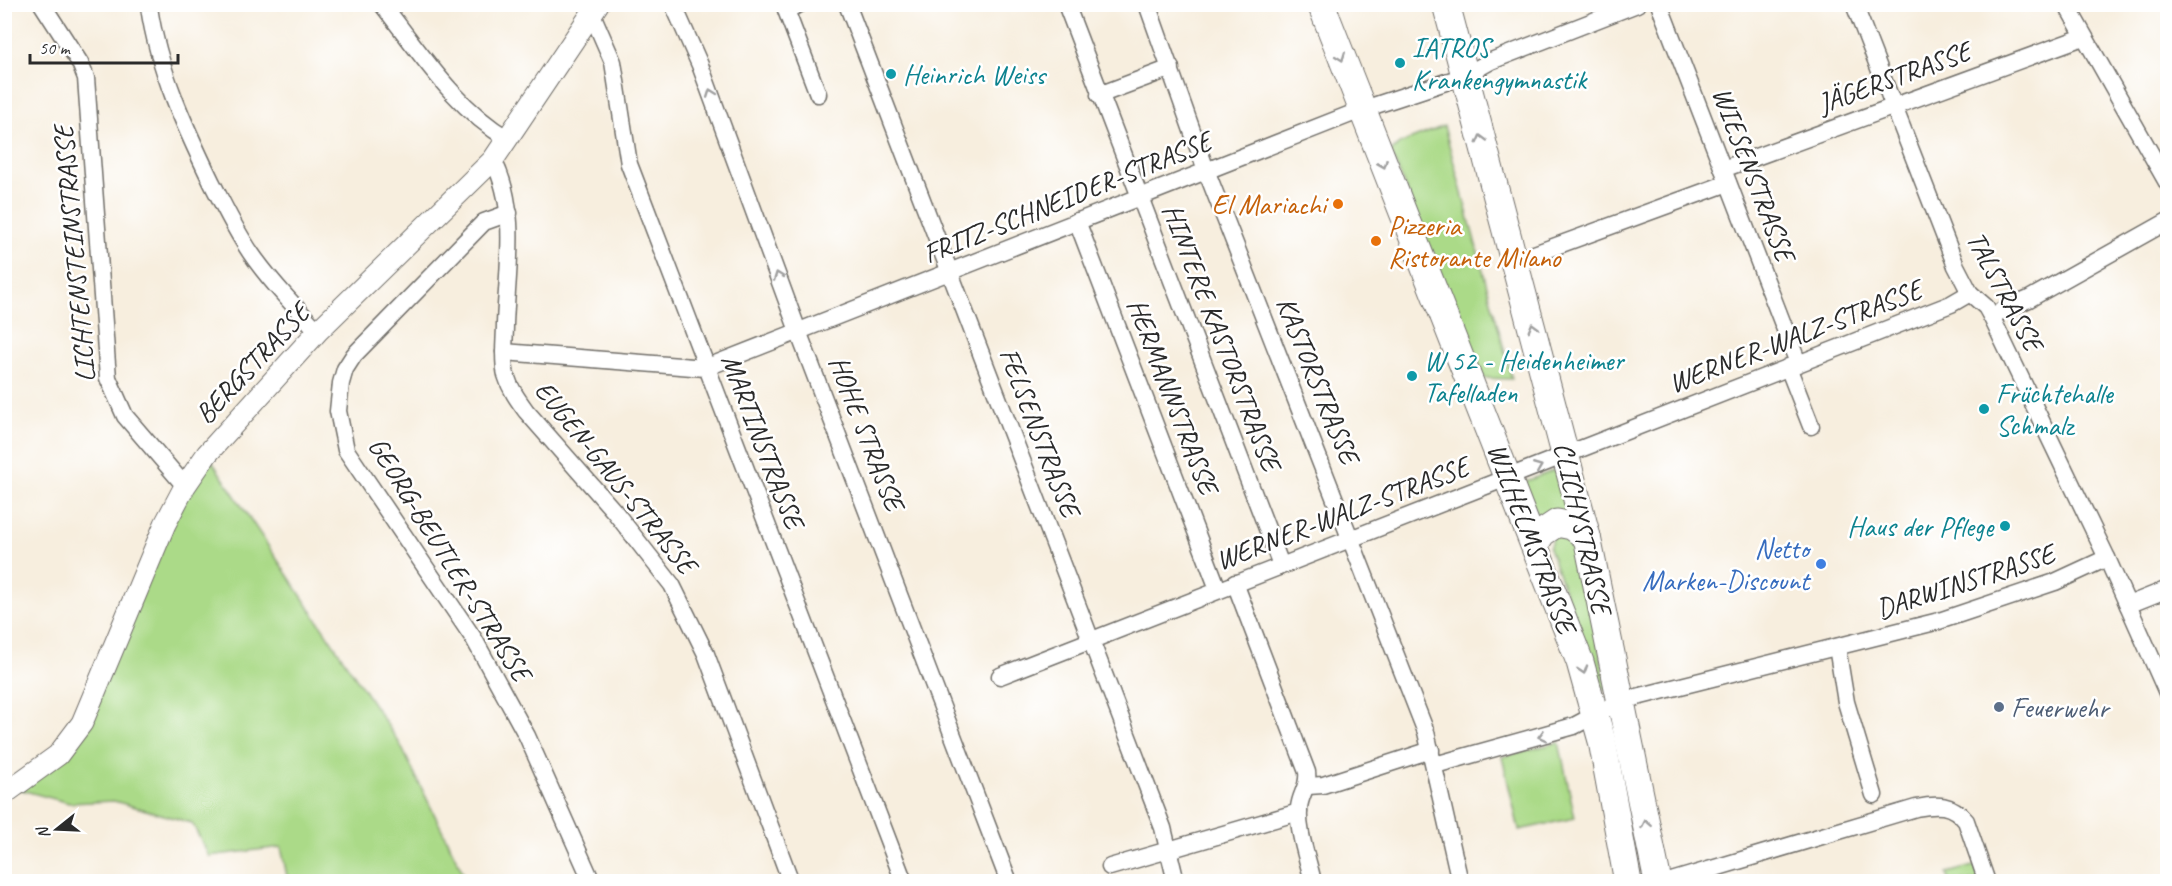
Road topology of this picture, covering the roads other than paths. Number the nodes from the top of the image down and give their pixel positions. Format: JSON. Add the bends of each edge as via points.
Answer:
{"nodes":[{"id":1,"x":42,"y":4,"type":"edge"},
{"id":2,"x":382,"y":4,"type":"edge"},
{"id":3,"x":673,"y":4,"type":"edge"},
{"id":4,"x":800,"y":4,"type":"edge"},
{"id":5,"x":847,"y":4,"type":"edge"},
{"id":6,"x":1066,"y":4,"type":"edge"},
{"id":7,"x":1147,"y":4,"type":"edge"},
{"id":8,"x":1321,"y":4,"type":"edge"},
{"id":9,"x":1446,"y":4,"type":"edge"},
{"id":10,"x":1637,"y":4,"type":"edge"},
{"id":11,"x":1659,"y":4,"type":"edge"},
{"id":12,"x":1854,"y":4,"type":"edge"},
{"id":13,"x":2067,"y":4,"type":"edge"},
{"id":14,"x":149,"y":7,"type":"dead end"},
{"id":15,"x":595,"y":9,"type":"edge"},
{"id":16,"x":2083,"y":37,"type":"junction"},
{"id":17,"x":1171,"y":68,"type":"junction"},
{"id":18,"x":1464,"y":76,"type":"junction"},
{"id":19,"x":818,"y":94,"type":"dead end"},
{"id":20,"x":1099,"y":95,"type":"junction"},
{"id":21,"x":1894,"y":105,"type":"junction"},
{"id":22,"x":1361,"y":110,"type":"junction"},
{"id":23,"x":508,"y":139,"type":"junction"},
{"id":24,"x":493,"y":160,"type":"junction"},
{"id":25,"x":1206,"y":170,"type":"junction"},
{"id":26,"x":1726,"y":176,"type":"junction"},
{"id":27,"x":2168,"y":184,"type":"edge"},
{"id":28,"x":1139,"y":197,"type":"junction"},
{"id":29,"x":509,"y":213,"type":"junction"},
{"id":30,"x":1077,"y":221,"type":"junction"},
{"id":31,"x":2168,"y":221,"type":"edge"},
{"id":32,"x":1515,"y":261,"type":"junction"},
{"id":33,"x":950,"y":272,"type":"junction"},
{"id":34,"x":1970,"y":293,"type":"junction"},
{"id":35,"x":1991,"y":316,"type":"junction"},
{"id":36,"x":318,"y":331,"type":"junction"},
{"id":37,"x":798,"y":331,"type":"junction"},
{"id":38,"x":504,"y":352,"type":"junction"},
{"id":39,"x":1793,"y":365,"type":"junction"},
{"id":40,"x":705,"y":368,"type":"junction"},
{"id":41,"x":1811,"y":426,"type":"dead end"},
{"id":42,"x":1567,"y":456,"type":"junction"},
{"id":43,"x":1510,"y":478,"type":"junction"},
{"id":44,"x":185,"y":486,"type":"junction"},
{"id":45,"x":1587,"y":537,"type":"junction"},
{"id":46,"x":1351,"y":538,"type":"junction"},
{"id":47,"x":1535,"y":544,"type":"junction"},
{"id":48,"x":2107,"y":558,"type":"junction"},
{"id":49,"x":1281,"y":565,"type":"junction"},
{"id":50,"x":1235,"y":583,"type":"junction"},
{"id":51,"x":1218,"y":589,"type":"junction"},
{"id":52,"x":2168,"y":589,"type":"edge"},
{"id":53,"x":2128,"y":605,"type":"junction"},
{"id":54,"x":1092,"y":640,"type":"junction"},
{"id":55,"x":1837,"y":647,"type":"junction"},
{"id":56,"x":1000,"y":676,"type":"dead end"},
{"id":57,"x":2168,"y":695,"type":"edge"},
{"id":58,"x":1621,"y":700,"type":"junction"},
{"id":59,"x":1596,"y":715,"type":"junction"},
{"id":60,"x":1433,"y":757,"type":"junction"},
{"id":61,"x":1308,"y":786,"type":"junction"},
{"id":62,"x":4,"y":794,"type":"edge"},
{"id":63,"x":1874,"y":795,"type":"dead end"},
{"id":64,"x":1299,"y":812,"type":"junction"},
{"id":65,"x":1169,"y":848,"type":"junction"},
{"id":66,"x":1110,"y":867,"type":"dead end"},
{"id":67,"x":592,"y":882,"type":"edge"},
{"id":68,"x":790,"y":882,"type":"edge"},
{"id":69,"x":904,"y":882,"type":"edge"},
{"id":70,"x":1009,"y":882,"type":"edge"},
{"id":71,"x":1176,"y":882,"type":"edge"},
{"id":72,"x":1313,"y":882,"type":"edge"},
{"id":73,"x":1461,"y":882,"type":"edge"},
{"id":74,"x":1628,"y":882,"type":"edge"},
{"id":75,"x":1658,"y":882,"type":"edge"},
{"id":76,"x":1668,"y":882,"type":"edge"},
{"id":77,"x":1987,"y":882,"type":"edge"}],
"edges":[{"from":1,"to":44,"type":"street","name":"LICHTENSTEINSTRASSE","via":[[85,73],[108,378],[125,416]]},
{"from":2,"to":23,"type":"street","via":[[451,91],[487,126]]},
{"from":37,"to":3,"type":"street","name":"HOHE STRASSE","one_way":true,"via":[[700,64]]},
{"from":4,"to":19,"type":"street","via":[[786,10]]},
{"from":5,"to":33,"type":"street","name":"FELSENSTRASSE"},
{"from":6,"to":20,"type":"street","name":"HINTERE KASTORSTRASSE"},
{"from":7,"to":17,"type":"street","name":"KASTORSTRASSE"},
{"from":8,"to":22,"type":"main road","name":"WILHELMSTRASSE","one_way":true},
{"from":9,"to":18,"type":"main road","name":"CLICHYSTRASSE"},
{"from":10,"to":18,"type":"street","name":"FRITZ-SCHNEIDER-STRASSE","via":[[1491,61]]},
{"from":11,"to":26,"type":"street","name":"WIESENSTRASSE"},
{"from":12,"to":21,"type":"street","name":"TALSTRASSE"},
{"from":13,"to":16,"type":"street"},
{"from":14,"to":36,"type":"street","via":[[157,50],[191,138],[223,204],[253,257]]},
{"from":15,"to":23,"type":"street","name":"BERGSTRASSE"},
{"from":15,"to":40,"type":"street","name":"MARTINSTRASSE","via":[[613,62],[629,164]]},
{"from":16,"to":21,"type":"street","name":"JÄGERSTRASSE"},
{"from":16,"to":27,"type":"street"},
{"from":17,"to":20,"type":"street"},
{"from":17,"to":25,"type":"street","name":"KASTORSTRASSE"},
{"from":18,"to":22,"type":"street","name":"FRITZ-SCHNEIDER-STRASSE"},
{"from":32,"to":18,"type":"main road","name":"CLICHYSTRASSE","one_way":true},
{"from":20,"to":28,"type":"street","name":"HINTERE KASTORSTRASSE"},
{"from":21,"to":26,"type":"street","name":"JÄGERSTRASSE"},
{"from":21,"to":34,"type":"street","name":"TALSTRASSE"},
{"from":22,"to":25,"type":"street","name":"FRITZ-SCHNEIDER-STRASSE"},
{"from":22,"to":43,"type":"main road","name":"WILHELMSTRASSE","one_way":true},
{"from":23,"to":24,"type":"street","name":"BERGSTRASSE"},
{"from":24,"to":29,"type":"street","name":"EUGEN-GAUS-STRASSE","via":[[503,179]]},
{"from":24,"to":36,"type":"street","name":"BERGSTRASSE"},
{"from":25,"to":28,"type":"street","name":"FRITZ-SCHNEIDER-STRASSE"},
{"from":25,"to":46,"type":"street","name":"KASTORSTRASSE"},
{"from":26,"to":32,"type":"street","name":"JÄGERSTRASSE"},
{"from":26,"to":39,"type":"street","name":"WIESENSTRASSE"},
{"from":28,"to":30,"type":"street","name":"FRITZ-SCHNEIDER-STRASSE"},
{"from":28,"to":49,"type":"street","name":"HINTERE KASTORSTRASSE"},
{"from":29,"to":38,"type":"street","name":"EUGEN-GAUS-STRASSE"},
{"from":29,"to":67,"type":"street","name":"GEORG-BEUTLER-STRASSE","via":[[484,222],[354,355],[345,369],[338,411],[346,450],[474,639],[528,736]]},
{"from":30,"to":33,"type":"street","name":"FRITZ-SCHNEIDER-STRASSE"},
{"from":30,"to":51,"type":"street","name":"HERMANNSTRASSE"},
{"from":31,"to":35,"type":"street"},
{"from":42,"to":32,"type":"main road","name":"CLICHYSTRASSE","one_way":true},
{"from":33,"to":37,"type":"street","name":"FRITZ-SCHNEIDER-STRASSE"},
{"from":33,"to":54,"type":"street","name":"FELSENSTRASSE"},
{"from":34,"to":35,"type":"street","name":"TALSTRASSE"},
{"from":34,"to":39,"type":"street","name":"WERNER-WALZ-STRASSE","via":[[1951,304]]},
{"from":35,"to":48,"type":"street","name":"TALSTRASSE"},
{"from":36,"to":44,"type":"street","name":"BERGSTRASSE","via":[[229,428]]},
{"from":37,"to":40,"type":"street","name":"FRITZ-SCHNEIDER-STRASSE"},
{"from":37,"to":70,"type":"street","name":"HOHE STRASSE"},
{"from":38,"to":40,"type":"street","name":"FRITZ-SCHNEIDER-STRASSE"},
{"from":38,"to":68,"type":"street","name":"EUGEN-GAUS-STRASSE","via":[[514,395],[672,585],[706,654]]},
{"from":39,"to":41,"type":"street","name":"WIESENSTRASSE"},
{"from":39,"to":42,"type":"street","name":"WERNER-WALZ-STRASSE"},
{"from":40,"to":69,"type":"street","name":"MARTINSTRASSE"},
{"from":43,"to":42,"type":"street","name":"WERNER-WALZ-STRASSE","one_way":true},
{"from":42,"to":45,"type":"main road","name":"CLICHYSTRASSE"},
{"from":43,"to":46,"type":"street","name":"WERNER-WALZ-STRASSE"},
{"from":43,"to":47,"type":"main road","name":"WILHELMSTRASSE"},
{"from":44,"to":62,"type":"street","name":"BERGSTRASSE","via":[[153,550],[82,723],[58,755]]},
{"from":45,"to":47,"type":"main road","via":[[1572,526],[1557,523],[1542,533]]},
{"from":45,"to":58,"type":"main road","name":"CLICHYSTRASSE"},
{"from":46,"to":49,"type":"street","name":"WERNER-WALZ-STRASSE"},
{"from":46,"to":60,"type":"street","name":"KASTORSTRASSE"},
{"from":47,"to":59,"type":"main road","name":"WILHELMSTRASSE","one_way":true},
{"from":48,"to":53,"type":"street","name":"TALSTRASSE"},
{"from":48,"to":55,"type":"street","name":"DARWINSTRASSE","via":[[2014,598]]},
{"from":49,"to":50,"type":"street","name":"WERNER-WALZ-STRASSE"},
{"from":50,"to":51,"type":"street","name":"WERNER-WALZ-STRASSE"},
{"from":50,"to":61,"type":"street","via":[[1305,765]]},
{"from":51,"to":54,"type":"street","name":"WERNER-WALZ-STRASSE"},
{"from":52,"to":53,"type":"street"},
{"from":53,"to":57,"type":"street","name":"TALSTRASSE"},
{"from":54,"to":56,"type":"street","name":"WERNER-WALZ-STRASSE"},
{"from":54,"to":65,"type":"street","name":"FELSENSTRASSE"},
{"from":55,"to":58,"type":"street","name":"DARWINSTRASSE"},
{"from":55,"to":63,"type":"street","via":[[1846,702]]},
{"from":58,"to":59,"type":"street","name":"DARWINSTRASSE"},
{"from":75,"to":58,"type":"main road","name":"CLICHYSTRASSE","one_way":true},
{"from":59,"to":60,"type":"street","name":"DARWINSTRASSE","one_way":true,"via":[[1564,730]]},
{"from":59,"to":74,"type":"main road","name":"WILHELMSTRASSE"},
{"from":60,"to":61,"type":"street","name":"DARWINSTRASSE"},
{"from":60,"to":73,"type":"street","name":"KASTORSTRASSE"},
{"from":61,"to":64,"type":"street","via":[[1300,799]]},
{"from":64,"to":65,"type":"street"},
{"from":64,"to":72,"type":"street"},
{"from":65,"to":66,"type":"street"},
{"from":65,"to":71,"type":"street","name":"FELSENSTRASSE"},
{"from":76,"to":77,"type":"street","via":[[1940,804],[1966,821]]}]}
